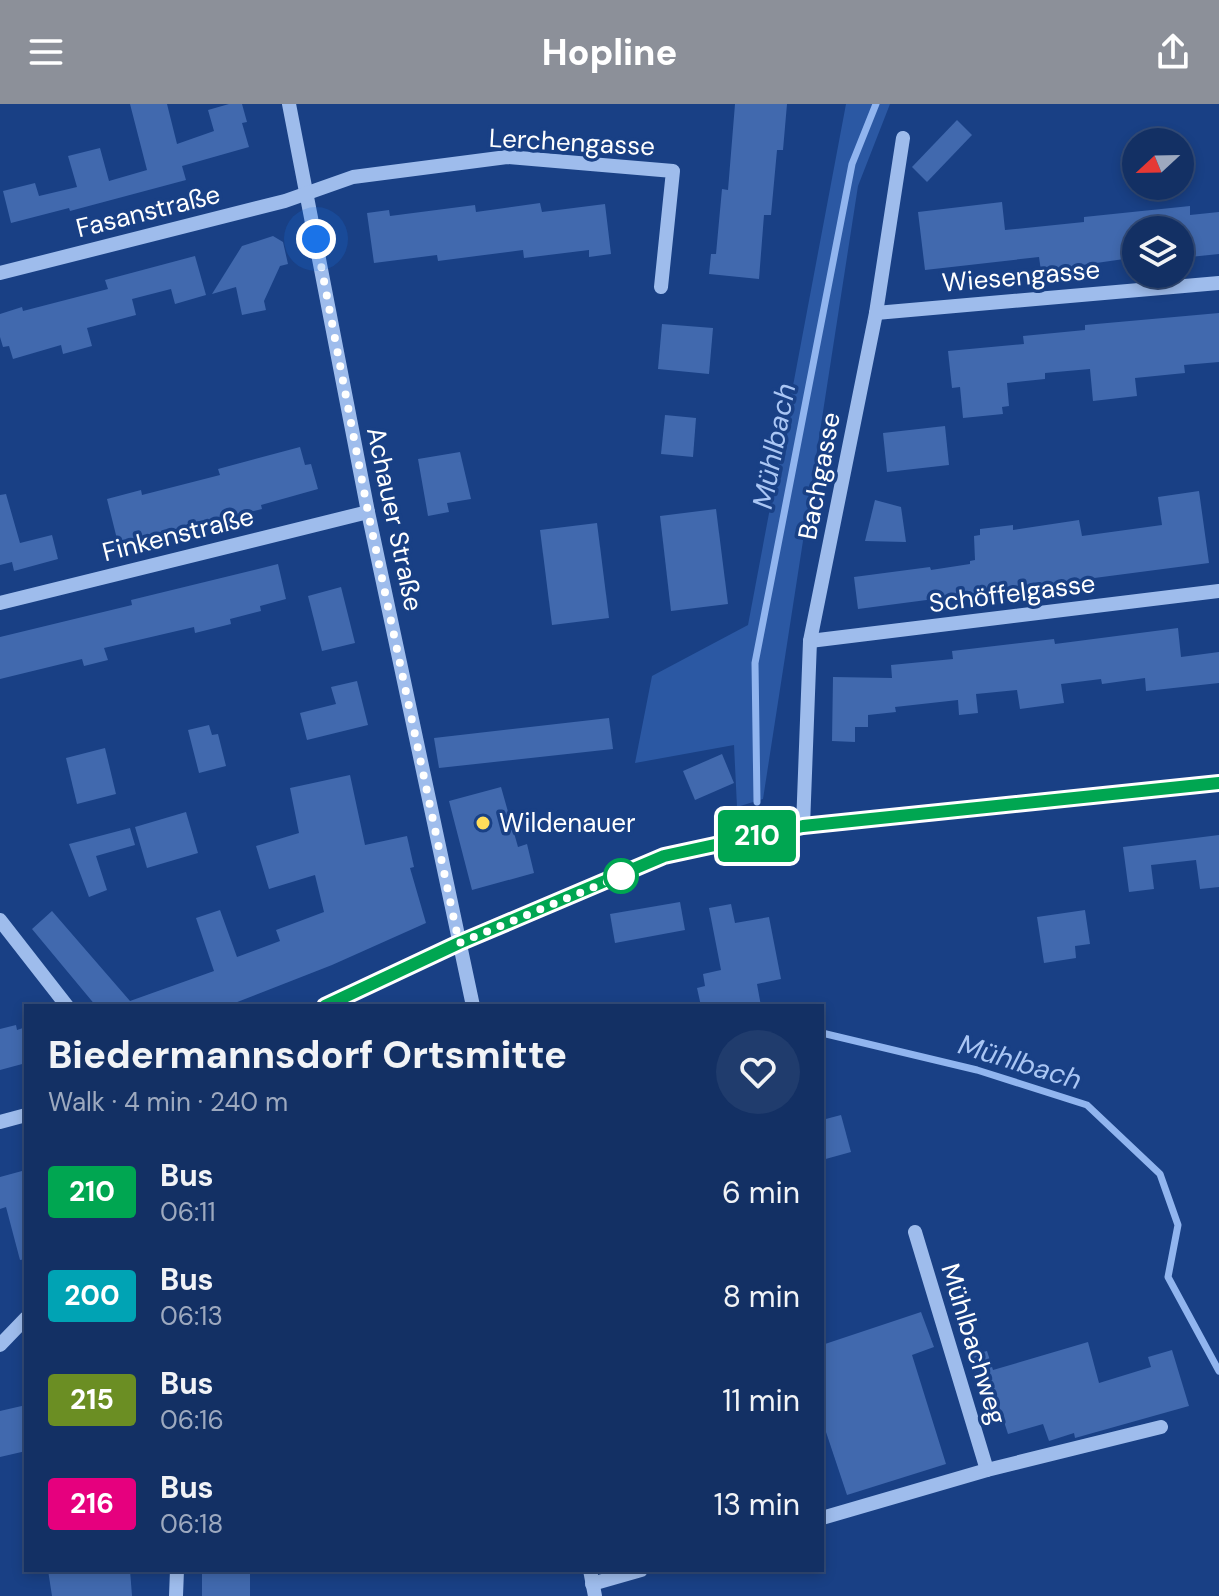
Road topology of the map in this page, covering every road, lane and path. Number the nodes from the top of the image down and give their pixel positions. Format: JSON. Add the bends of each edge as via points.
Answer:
{"nodes":[{"id":1,"x":289,"y":104,"type":"edge"},
{"id":2,"x":903,"y":138,"type":"dead end"},
{"id":3,"x":308,"y":193,"type":"junction"},
{"id":4,"x":0,"y":273,"type":"edge"},
{"id":5,"x":1219,"y":283,"type":"edge"},
{"id":6,"x":661,"y":287,"type":"dead end"},
{"id":7,"x":876,"y":313,"type":"junction"},
{"id":8,"x":368,"y":512,"type":"junction"},
{"id":9,"x":1219,"y":591,"type":"edge"},
{"id":10,"x":0,"y":603,"type":"edge"},
{"id":11,"x":810,"y":641,"type":"junction"},
{"id":12,"x":1219,"y":783,"type":"edge"},
{"id":13,"x":803,"y":826,"type":"junction"},
{"id":14,"x":0,"y":920,"type":"edge"},
{"id":15,"x":459,"y":943,"type":"junction"},
{"id":16,"x":65,"y":1004,"type":"edge"},
{"id":17,"x":329,"y":1004,"type":"edge"},
{"id":18,"x":473,"y":1004,"type":"edge"},
{"id":19,"x":24,"y":1116,"type":"edge"},
{"id":20,"x":0,"y":1122,"type":"edge"},
{"id":21,"x":915,"y":1232,"type":"dead end"},
{"id":22,"x":24,"y":1320,"type":"edge"},
{"id":23,"x":0,"y":1345,"type":"edge"},
{"id":24,"x":1161,"y":1427,"type":"dead end"},
{"id":25,"x":987,"y":1470,"type":"junction"},
{"id":26,"x":824,"y":1517,"type":"edge"},
{"id":27,"x":177,"y":1572,"type":"edge"},
{"id":28,"x":633,"y":1572,"type":"edge"},
{"id":29,"x":592,"y":1583,"type":"edge"},
{"id":30,"x":176,"y":1596,"type":"edge"}],
"edges":[{"from":1,"to":3,"type":"street","name":"Achauer Straße"},
{"from":2,"to":7,"type":"street","name":"Bachgasse"},
{"from":3,"to":4,"type":"street","name":"Fasanstraße"},
{"from":3,"to":6,"type":"street","name":"Lerchengasse","via":[[353,177],[507,157],[673,171]]},
{"from":3,"to":8,"type":"street","name":"Achauer Straße"},
{"from":5,"to":7,"type":"street","name":"Wiesengasse"},
{"from":7,"to":11,"type":"street","name":"Bachgasse"},
{"from":8,"to":10,"type":"street","name":"Finkenstraße"},
{"from":8,"to":15,"type":"street","name":"Achauer Straße"},
{"from":9,"to":11,"type":"street","name":"Schöffelgasse"},
{"from":11,"to":13,"type":"street","name":"Bachgasse"},
{"from":12,"to":13,"type":"street"},
{"from":13,"to":15,"type":"street","via":[[664,856]]},
{"from":14,"to":16,"type":"street"},
{"from":15,"to":17,"type":"street"},
{"from":15,"to":18,"type":"street","name":"Achauer Straße"},
{"from":19,"to":20,"type":"street"},
{"from":21,"to":25,"type":"street","name":"Mühlbachweg"},
{"from":22,"to":23,"type":"street"},
{"from":24,"to":25,"type":"street"},
{"from":25,"to":26,"type":"street"},
{"from":27,"to":30,"type":"street"},
{"from":28,"to":29,"type":"street"}]}
